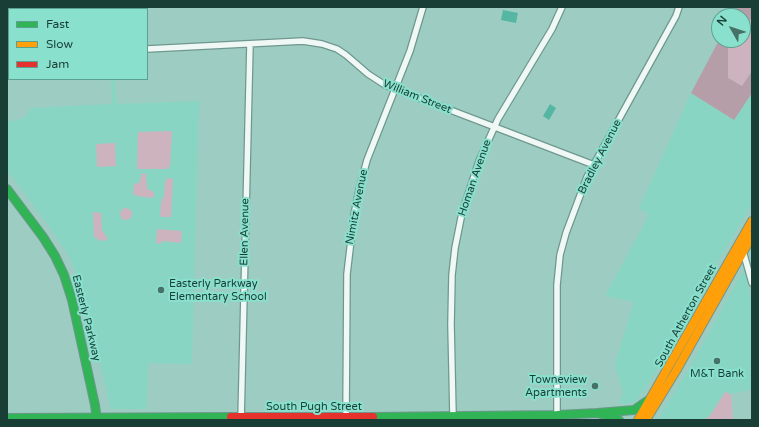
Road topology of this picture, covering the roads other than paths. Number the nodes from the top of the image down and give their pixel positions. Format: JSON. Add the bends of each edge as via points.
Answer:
{"nodes":[{"id":1,"x":423,"y":7,"type":"edge"},
{"id":2,"x":562,"y":7,"type":"edge"},
{"id":3,"x":680,"y":7,"type":"edge"},
{"id":4,"x":250,"y":44,"type":"junction"},
{"id":5,"x":148,"y":49,"type":"edge"},
{"id":6,"x":395,"y":88,"type":"junction"},
{"id":7,"x":494,"y":127,"type":"junction"},
{"id":8,"x":594,"y":165,"type":"junction"},
{"id":9,"x":7,"y":189,"type":"edge"},
{"id":10,"x":752,"y":221,"type":"edge"},
{"id":11,"x":752,"y":236,"type":"edge"},
{"id":12,"x":741,"y":248,"type":"junction"},
{"id":13,"x":752,"y":283,"type":"edge"},
{"id":14,"x":653,"y":396,"type":"junction"},
{"id":15,"x":597,"y":413,"type":"junction"},
{"id":16,"x":558,"y":415,"type":"junction"},
{"id":17,"x":453,"y":416,"type":"junction"},
{"id":18,"x":346,"y":417,"type":"junction"},
{"id":19,"x":7,"y":418,"type":"edge"},
{"id":20,"x":97,"y":419,"type":"edge"},
{"id":21,"x":241,"y":419,"type":"edge"},
{"id":22,"x":608,"y":420,"type":"edge"},
{"id":23,"x":619,"y":420,"type":"edge"},
{"id":24,"x":638,"y":420,"type":"edge"},
{"id":25,"x":646,"y":420,"type":"edge"}],
"edges":[{"from":1,"to":6,"type":"street","name":"Nimitz Avenue","via":[[410,51]]},
{"from":2,"to":7,"type":"street","name":"Homan Avenue","via":[[552,29]]},
{"from":3,"to":8,"type":"street","name":"Bradley Avenue"},
{"from":4,"to":5,"type":"street","name":"William Street"},
{"from":4,"to":6,"type":"street","name":"William Street","via":[[303,41],[322,44],[346,55],[374,79]]},
{"from":4,"to":21,"type":"street","name":"Ellen Avenue"},
{"from":6,"to":7,"type":"street","name":"William Street"},
{"from":6,"to":18,"type":"street","name":"Nimitz Avenue","via":[[367,160],[349,244]]},
{"from":7,"to":8,"type":"street","name":"William Street"},
{"from":7,"to":17,"type":"street","name":"Homan Avenue","via":[[467,195],[455,248],[451,324]]},
{"from":8,"to":16,"type":"street","name":"Bradley Avenue","via":[[576,205],[560,255],[556,285]]},
{"from":9,"to":20,"type":"main road","name":"Easterly Parkway","via":[[43,237],[64,275],[72,300]]},
{"from":10,"to":12,"type":"main road","name":"South Atherton Street"},
{"from":11,"to":12,"type":"main road","name":"South Atherton Street"},
{"from":12,"to":13,"type":"street"},
{"from":12,"to":14,"type":"main road","name":"South Atherton Street"},
{"from":12,"to":25,"type":"main road","name":"South Atherton Street","via":[[676,371]]},
{"from":14,"to":15,"type":"main road","via":[[634,410]]},
{"from":14,"to":24,"type":"main road","name":"South Atherton Street"},
{"from":15,"to":16,"type":"main road","name":"South Pugh Street"},
{"from":15,"to":22,"type":"main road"},
{"from":15,"to":23,"type":"main road","name":"South Pugh Street"},
{"from":16,"to":17,"type":"main road","name":"South Pugh Street"},
{"from":17,"to":18,"type":"main road","name":"South Pugh Street"},
{"from":18,"to":21,"type":"main road","name":"South Pugh Street"},
{"from":19,"to":20,"type":"main road","name":"South Pugh Street"},
{"from":20,"to":21,"type":"main road","name":"South Pugh Street"}]}
